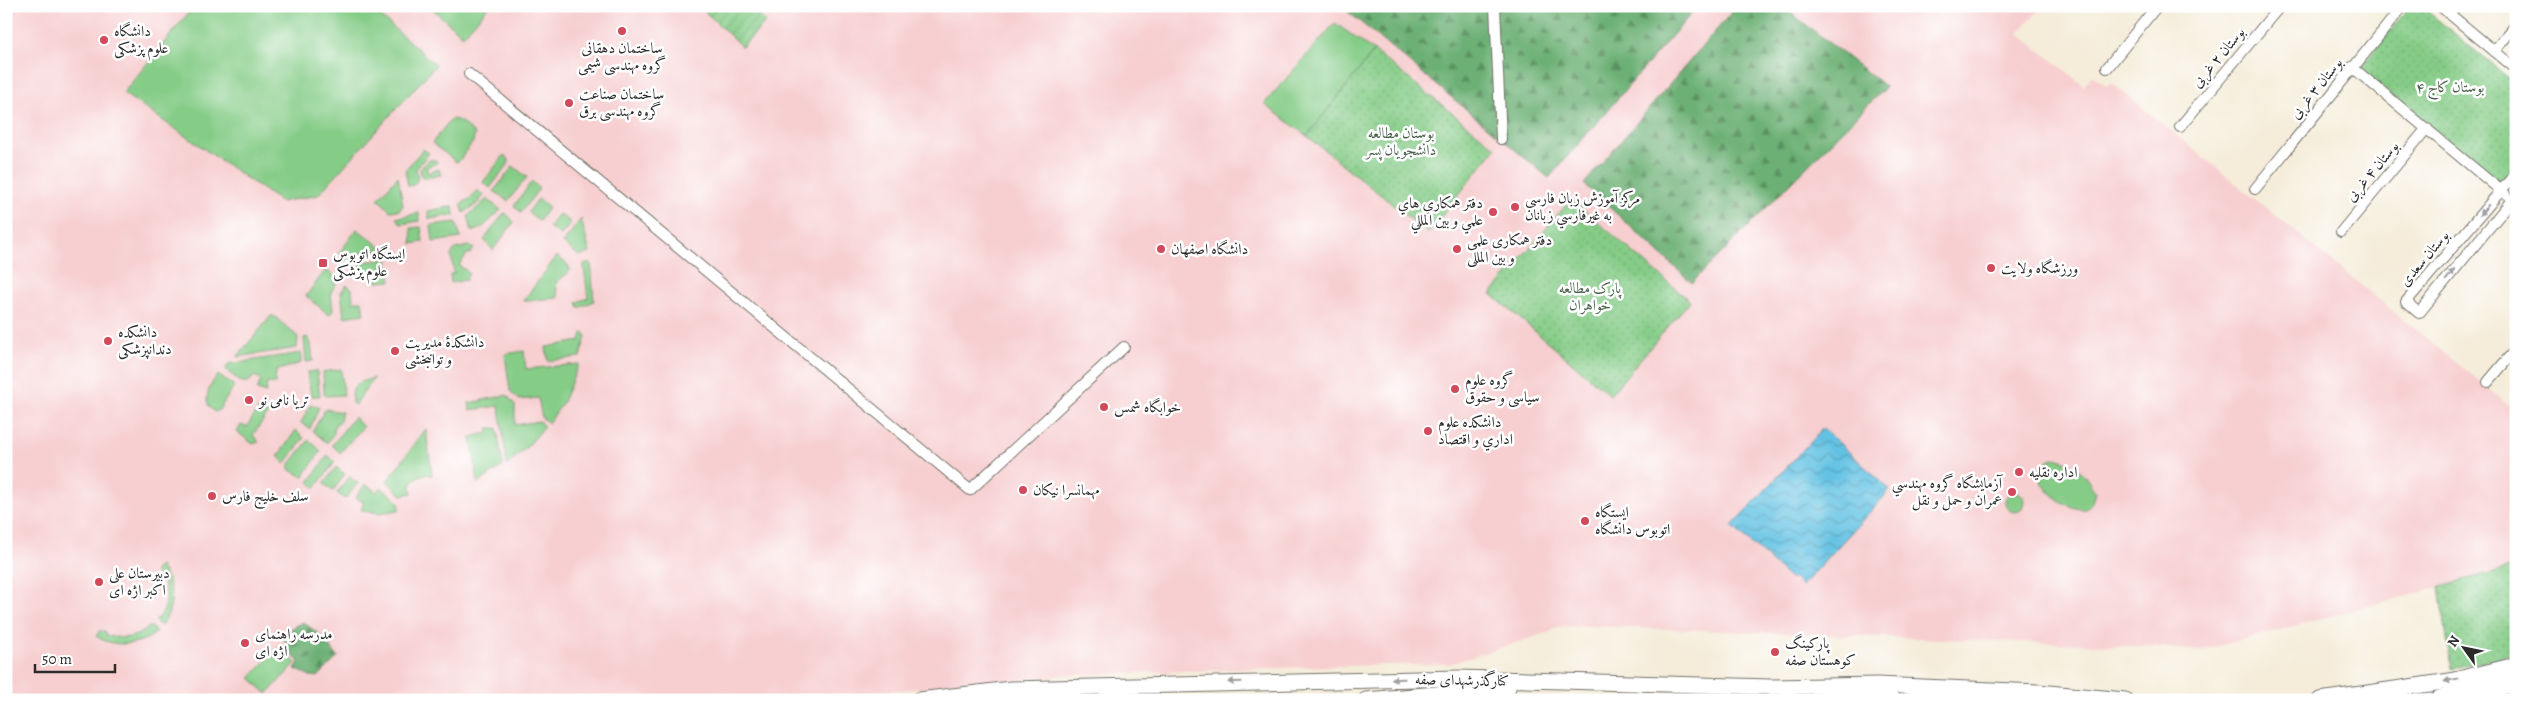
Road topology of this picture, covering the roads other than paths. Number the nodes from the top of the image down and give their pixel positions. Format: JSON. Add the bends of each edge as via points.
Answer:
{"nodes":[{"id":1,"x":1495,"y":6,"type":"edge"},
{"id":2,"x":2157,"y":6,"type":"edge"},
{"id":3,"x":2280,"y":6,"type":"edge"},
{"id":4,"x":2402,"y":6,"type":"edge"},
{"id":5,"x":2440,"y":6,"type":"edge"},
{"id":6,"x":2516,"y":25,"type":"edge"},
{"id":7,"x":2494,"y":51,"type":"junction"},
{"id":8,"x":2352,"y":67,"type":"junction"},
{"id":9,"x":2107,"y":68,"type":"dead end"},
{"id":10,"x":2516,"y":69,"type":"edge"},
{"id":11,"x":469,"y":74,"type":"dead end"},
{"id":12,"x":2180,"y":127,"type":"dead end"},
{"id":13,"x":2427,"y":128,"type":"junction"},
{"id":14,"x":1501,"y":139,"type":"dead end"},
{"id":15,"x":2516,"y":173,"type":"edge"},
{"id":16,"x":2254,"y":189,"type":"dead end"},
{"id":17,"x":2501,"y":190,"type":"junction"},
{"id":18,"x":2514,"y":197,"type":"edge"},
{"id":19,"x":2340,"y":232,"type":"dead end"},
{"id":20,"x":1124,"y":347,"type":"dead end"},
{"id":21,"x":2516,"y":349,"type":"edge"},
{"id":22,"x":2488,"y":382,"type":"dead end"},
{"id":23,"x":2516,"y":665,"type":"edge"},
{"id":24,"x":1569,"y":682,"type":"junction"},
{"id":25,"x":2516,"y":682,"type":"edge"},
{"id":26,"x":1587,"y":683,"type":"junction"},
{"id":27,"x":2043,"y":696,"type":"edge"},
{"id":28,"x":919,"y":700,"type":"edge"},
{"id":29,"x":1366,"y":700,"type":"edge"},
{"id":30,"x":1893,"y":700,"type":"edge"},
{"id":31,"x":2115,"y":700,"type":"edge"},
{"id":32,"x":2320,"y":700,"type":"edge"},
{"id":33,"x":2440,"y":700,"type":"edge"}],
"edges":[{"from":1,"to":14,"type":"street"},
{"from":2,"to":9,"type":"street"},
{"from":3,"to":12,"type":"street","name":"بوستان ۲ غربی"},
{"from":4,"to":8,"type":"street","name":"بوستان ۳ غربی"},
{"from":5,"to":7,"type":"street"},
{"from":6,"to":7,"type":"street"},
{"from":7,"to":10,"type":"street"},
{"from":8,"to":13,"type":"street"},
{"from":8,"to":16,"type":"street","name":"بوستان ۳ غربی"},
{"from":11,"to":20,"type":"street","via":[[970,490]]},
{"from":13,"to":17,"type":"street"},
{"from":13,"to":19,"type":"street","name":"بوستان ۴ غربی"},
{"from":15,"to":17,"type":"street","name":"بوستان سعدی"},
{"from":17,"to":18,"type":"street"},
{"from":17,"to":18,"type":"street","name":"بوستان سعدی","one_way":true,"via":[[2406,302],[2419,313]]},
{"from":21,"to":22,"type":"street"},
{"from":23,"to":32,"type":"main road","one_way":true,"via":[[2450,681]]},
{"from":24,"to":26,"type":"main road","name":"کنارگذرشهدای صفه"},
{"from":24,"to":28,"type":"main road","name":"کنارگذرشهدای صفه","one_way":true,"via":[[1459,678],[1225,682],[1121,688],[1011,689]]},
{"from":24,"to":29,"type":"main road"},
{"from":25,"to":33,"type":"highway"},
{"from":26,"to":27,"type":"main road","name":"کنارگذرشهدای صفه","via":[[1770,688],[1877,685]]},
{"from":26,"to":30,"type":"main road"},
{"from":27,"to":31,"type":"main road","name":"کنارگذرشهدای صفه"}]}
